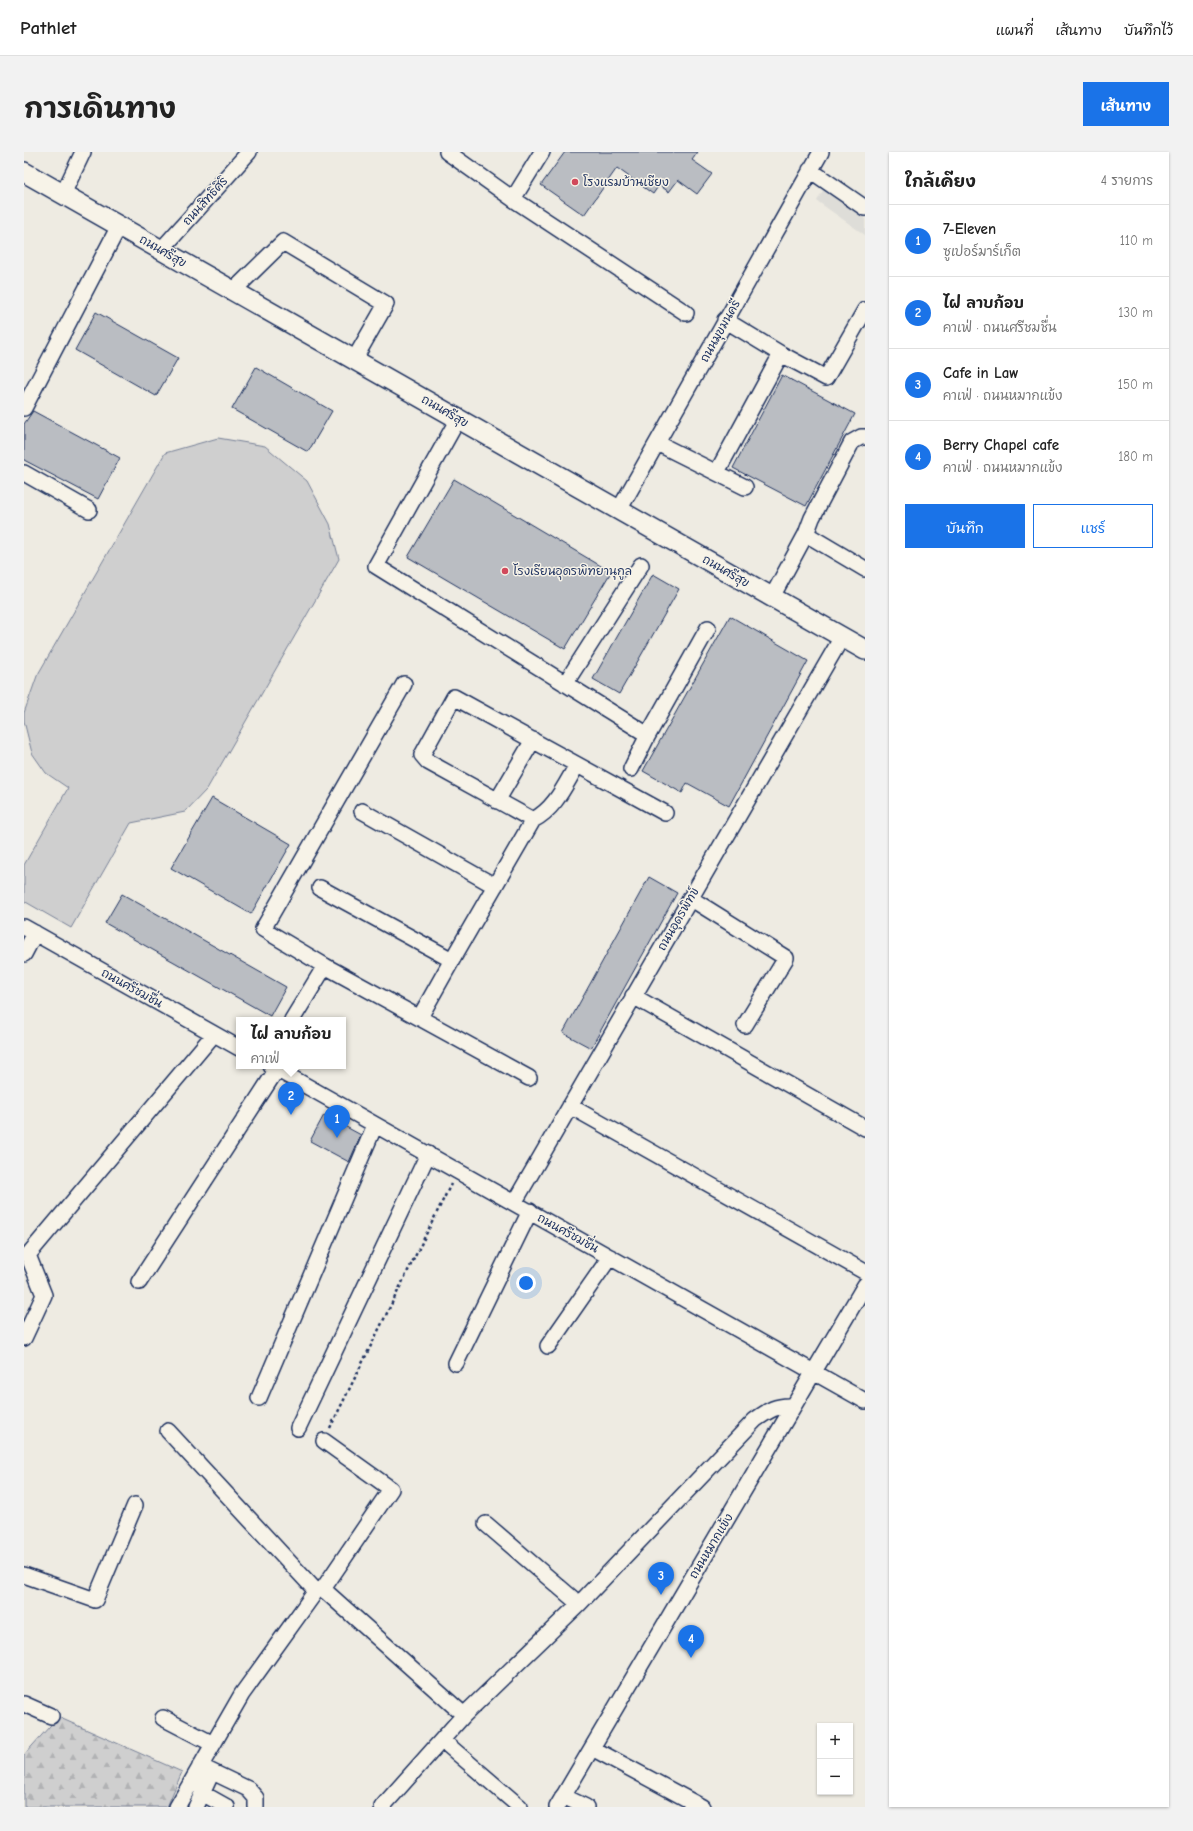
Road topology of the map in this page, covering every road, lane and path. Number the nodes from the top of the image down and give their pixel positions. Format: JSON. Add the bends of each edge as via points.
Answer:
{"nodes":[{"id":1,"x":83,"y":152,"type":"edge"},
{"id":2,"x":249,"y":152,"type":"edge"},
{"id":3,"x":447,"y":152,"type":"edge"},
{"id":4,"x":542,"y":152,"type":"edge"},
{"id":5,"x":821,"y":152,"type":"edge"},
{"id":6,"x":810,"y":170,"type":"junction"},
{"id":7,"x":24,"y":172,"type":"edge"},
{"id":8,"x":63,"y":194,"type":"junction"},
{"id":9,"x":513,"y":199,"type":"junction"},
{"id":10,"x":865,"y":208,"type":"edge"},
{"id":11,"x":119,"y":226,"type":"junction"},
{"id":12,"x":161,"y":250,"type":"junction"},
{"id":13,"x":233,"y":291,"type":"junction"},
{"id":14,"x":865,"y":310,"type":"edge"},
{"id":15,"x":686,"y":313,"type":"dead end"},
{"id":16,"x":726,"y":320,"type":"junction"},
{"id":17,"x":781,"y":354,"type":"junction"},
{"id":18,"x":354,"y":360,"type":"junction"},
{"id":19,"x":24,"y":408,"type":"edge"},
{"id":20,"x":458,"y":419,"type":"junction"},
{"id":21,"x":865,"y":437,"type":"edge"},
{"id":22,"x":657,"y":443,"type":"junction"},
{"id":23,"x":717,"y":472,"type":"junction"},
{"id":24,"x":24,"y":473,"type":"edge"},
{"id":25,"x":745,"y":487,"type":"dead end"},
{"id":26,"x":89,"y":510,"type":"dead end"},
{"id":27,"x":619,"y":510,"type":"junction"},
{"id":28,"x":806,"y":534,"type":"junction"},
{"id":29,"x":641,"y":565,"type":"dead end"},
{"id":30,"x":865,"y":569,"type":"edge"},
{"id":31,"x":772,"y":597,"type":"junction"},
{"id":32,"x":708,"y":628,"type":"dead end"},
{"id":33,"x":842,"y":637,"type":"junction"},
{"id":34,"x":865,"y":650,"type":"edge"},
{"id":35,"x":404,"y":684,"type":"dead end"},
{"id":36,"x":566,"y":684,"type":"junction"},
{"id":37,"x":648,"y":735,"type":"junction"},
{"id":38,"x":533,"y":740,"type":"junction"},
{"id":39,"x":577,"y":765,"type":"junction"},
{"id":40,"x":631,"y":769,"type":"dead end"},
{"id":41,"x":497,"y":801,"type":"junction"},
{"id":42,"x":362,"y":811,"type":"dead end"},
{"id":43,"x":665,"y":813,"type":"dead end"},
{"id":44,"x":533,"y":820,"type":"junction"},
{"id":45,"x":494,"y":886,"type":"junction"},
{"id":46,"x":320,"y":888,"type":"dead end"},
{"id":47,"x":690,"y":898,"type":"junction"},
{"id":48,"x":30,"y":930,"type":"edge"},
{"id":49,"x":24,"y":954,"type":"edge"},
{"id":50,"x":452,"y":960,"type":"junction"},
{"id":51,"x":325,"y":966,"type":"junction"},
{"id":52,"x":633,"y":996,"type":"junction"},
{"id":53,"x":294,"y":1017,"type":"edge"},
{"id":54,"x":420,"y":1017,"type":"junction"},
{"id":55,"x":745,"y":1025,"type":"dead end"},
{"id":56,"x":214,"y":1034,"type":"junction"},
{"id":57,"x":236,"y":1046,"type":"edge"},
{"id":58,"x":273,"y":1069,"type":"edge"},
{"id":59,"x":276,"y":1069,"type":"edge"},
{"id":60,"x":529,"y":1078,"type":"dead end"},
{"id":61,"x":570,"y":1106,"type":"junction"},
{"id":62,"x":375,"y":1125,"type":"junction"},
{"id":63,"x":865,"y":1128,"type":"edge"},
{"id":64,"x":428,"y":1154,"type":"junction"},
{"id":65,"x":457,"y":1171,"type":"junction"},
{"id":66,"x":514,"y":1203,"type":"junction"},
{"id":67,"x":530,"y":1212,"type":"junction"},
{"id":68,"x":26,"y":1257,"type":"edge"},
{"id":69,"x":610,"y":1257,"type":"junction"},
{"id":70,"x":865,"y":1272,"type":"edge"},
{"id":71,"x":139,"y":1282,"type":"dead end"},
{"id":72,"x":865,"y":1285,"type":"edge"},
{"id":73,"x":24,"y":1338,"type":"edge"},
{"id":74,"x":548,"y":1346,"type":"dead end"},
{"id":75,"x":456,"y":1363,"type":"dead end"},
{"id":76,"x":814,"y":1371,"type":"junction"},
{"id":77,"x":259,"y":1398,"type":"dead end"},
{"id":78,"x":865,"y":1401,"type":"edge"},
{"id":79,"x":793,"y":1406,"type":"junction"},
{"id":80,"x":298,"y":1428,"type":"dead end"},
{"id":81,"x":168,"y":1431,"type":"dead end"},
{"id":82,"x":324,"y":1441,"type":"joint"},
{"id":83,"x":135,"y":1505,"type":"dead end"},
{"id":84,"x":486,"y":1524,"type":"dead end"},
{"id":85,"x":24,"y":1575,"type":"edge"},
{"id":86,"x":320,"y":1590,"type":"junction"},
{"id":87,"x":579,"y":1604,"type":"junction"},
{"id":88,"x":24,"y":1704,"type":"edge"},
{"id":89,"x":464,"y":1715,"type":"junction"},
{"id":90,"x":51,"y":1716,"type":"dead end"},
{"id":91,"x":163,"y":1718,"type":"dead end"},
{"id":92,"x":442,"y":1740,"type":"junction"},
{"id":93,"x":213,"y":1744,"type":"junction"},
{"id":94,"x":592,"y":1748,"type":"junction"},
{"id":95,"x":206,"y":1769,"type":"junction"},
{"id":96,"x":202,"y":1793,"type":"junction"},
{"id":97,"x":560,"y":1802,"type":"edge"},
{"id":98,"x":177,"y":1807,"type":"edge"},
{"id":99,"x":196,"y":1807,"type":"edge"},
{"id":100,"x":227,"y":1807,"type":"edge"},
{"id":101,"x":256,"y":1807,"type":"edge"},
{"id":102,"x":382,"y":1807,"type":"edge"},
{"id":103,"x":520,"y":1807,"type":"edge"},
{"id":104,"x":586,"y":1807,"type":"edge"},
{"id":105,"x":702,"y":1807,"type":"edge"}],
"edges":[{"from":1,"to":8,"type":"street"},
{"from":2,"to":12,"type":"street","name":"ถนนสิทธิศิริ"},
{"from":3,"to":9,"type":"street"},
{"from":4,"to":9,"type":"street"},
{"from":5,"to":6,"type":"street","name":"ถนนมุขมนครี"},
{"from":6,"to":10,"type":"street"},
{"from":6,"to":16,"type":"street","name":"ถนนมุขมนครี"},
{"from":7,"to":8,"type":"main road","name":"ถนนศรีสุข"},
{"from":8,"to":11,"type":"main road","name":"ถนนศรีสุข"},
{"from":9,"to":15,"type":"street"},
{"from":11,"to":12,"type":"main road","name":"ถนนศรีสุข"},
{"from":11,"to":19,"type":"street"},
{"from":12,"to":13,"type":"main road","name":"ถนนศรีสุข"},
{"from":13,"to":18,"type":"main road","name":"ถนนศรีสุข"},
{"from":13,"to":18,"type":"street","via":[[284,242],[386,304]]},
{"from":14,"to":17,"type":"street","via":[[826,378]]},
{"from":16,"to":17,"type":"street"},
{"from":16,"to":22,"type":"street","name":"ถนนมุขมนครี"},
{"from":17,"to":23,"type":"street"},
{"from":18,"to":20,"type":"main road","name":"ถนนศรีสุข"},
{"from":20,"to":27,"type":"main road","name":"ถนนศรีสุข"},
{"from":20,"to":36,"type":"street","via":[[376,566]]},
{"from":21,"to":28,"type":"street","via":[[852,442]]},
{"from":22,"to":23,"type":"street"},
{"from":22,"to":27,"type":"street","name":"ถนนมุขมนครี"},
{"from":23,"to":25,"type":"street"},
{"from":24,"to":26,"type":"street"},
{"from":27,"to":31,"type":"main road","name":"ถนนศรีสุข"},
{"from":28,"to":30,"type":"street"},
{"from":28,"to":31,"type":"street"},
{"from":29,"to":36,"type":"street"},
{"from":31,"to":33,"type":"main road","name":"ถนนศรีสุข"},
{"from":32,"to":37,"type":"street"},
{"from":33,"to":34,"type":"main road","name":"ถนนศรีสุข"},
{"from":33,"to":47,"type":"street","name":"ถนนอุดรพิทข์"},
{"from":35,"to":51,"type":"street","via":[[263,929]]},
{"from":36,"to":37,"type":"street"},
{"from":37,"to":40,"type":"street"},
{"from":38,"to":39,"type":"street"},
{"from":38,"to":41,"type":"street"},
{"from":38,"to":41,"type":"street","via":[[454,697],[422,754],[428,762]]},
{"from":39,"to":43,"type":"street"},
{"from":39,"to":44,"type":"street","via":[[554,804],[543,815]]},
{"from":41,"to":44,"type":"street"},
{"from":42,"to":45,"type":"street"},
{"from":44,"to":45,"type":"street"},
{"from":45,"to":50,"type":"street"},
{"from":46,"to":50,"type":"street"},
{"from":47,"to":52,"type":"street","name":"ถนนอุดรพิทข์"},
{"from":47,"to":55,"type":"street","via":[[786,958]]},
{"from":48,"to":49,"type":"street"},
{"from":48,"to":56,"type":"street","name":"ถนนศรีชมชื่น"},
{"from":50,"to":54,"type":"street"},
{"from":51,"to":53,"type":"street"},
{"from":51,"to":54,"type":"street"},
{"from":52,"to":61,"type":"street","name":"ถนนอุดรพิทข์"},
{"from":52,"to":63,"type":"street"},
{"from":54,"to":60,"type":"street"},
{"from":56,"to":57,"type":"street","name":"ถนนศรีชมชื่น"},
{"from":56,"to":68,"type":"street"},
{"from":58,"to":71,"type":"street"},
{"from":59,"to":62,"type":"street","name":"ถนนศรีชมชื่น"},
{"from":61,"to":66,"type":"street","name":"ถนนอุดรพิทข์"},
{"from":61,"to":70,"type":"street"},
{"from":62,"to":64,"type":"street","name":"ถนนศรีชมชื่น"},
{"from":62,"to":77,"type":"street"},
{"from":64,"to":65,"type":"street","name":"ถนนศรีชมชื่น"},
{"from":64,"to":80,"type":"street"},
{"from":65,"to":66,"type":"street","name":"ถนนศรีชมชื่น"},
{"from":65,"to":82,"type":"path"},
{"from":66,"to":67,"type":"street","name":"ถนนศรีชมชื่น"},
{"from":67,"to":69,"type":"street","name":"ถนนศรีชมชื่น"},
{"from":67,"to":75,"type":"street"},
{"from":68,"to":73,"type":"street","via":[[44,1295]]},
{"from":69,"to":74,"type":"street"},
{"from":69,"to":76,"type":"street","name":"ถนนศรีชมชื่น"},
{"from":72,"to":76,"type":"street","name":"ถนนหมากแข้ง"},
{"from":76,"to":78,"type":"street","name":"ถนนศรีชมชื่น"},
{"from":76,"to":79,"type":"street","name":"ถนนหมากแข้ง"},
{"from":79,"to":87,"type":"street","via":[[769,1410],[755,1420]]},
{"from":79,"to":94,"type":"street","name":"ถนนหมากแข้ง"},
{"from":81,"to":86,"type":"street"},
{"from":82,"to":86,"type":"street","via":[[391,1489]]},
{"from":83,"to":85,"type":"street","via":[[95,1600]]},
{"from":84,"to":87,"type":"street"},
{"from":86,"to":89,"type":"street"},
{"from":86,"to":93,"type":"street","via":[[242,1694]]},
{"from":87,"to":89,"type":"street"},
{"from":88,"to":90,"type":"street"},
{"from":89,"to":92,"type":"street"},
{"from":91,"to":93,"type":"street"},
{"from":92,"to":102,"type":"street"},
{"from":92,"to":103,"type":"street"},
{"from":93,"to":95,"type":"street"},
{"from":94,"to":97,"type":"street","name":"ถนนหมากแข้ง"},
{"from":94,"to":105,"type":"street"},
{"from":95,"to":96,"type":"street"},
{"from":95,"to":98,"type":"street"},
{"from":95,"to":101,"type":"street","via":[[248,1789],[256,1798]]},
{"from":96,"to":99,"type":"street"},
{"from":96,"to":100,"type":"street"},
{"from":97,"to":104,"type":"street"}]}
